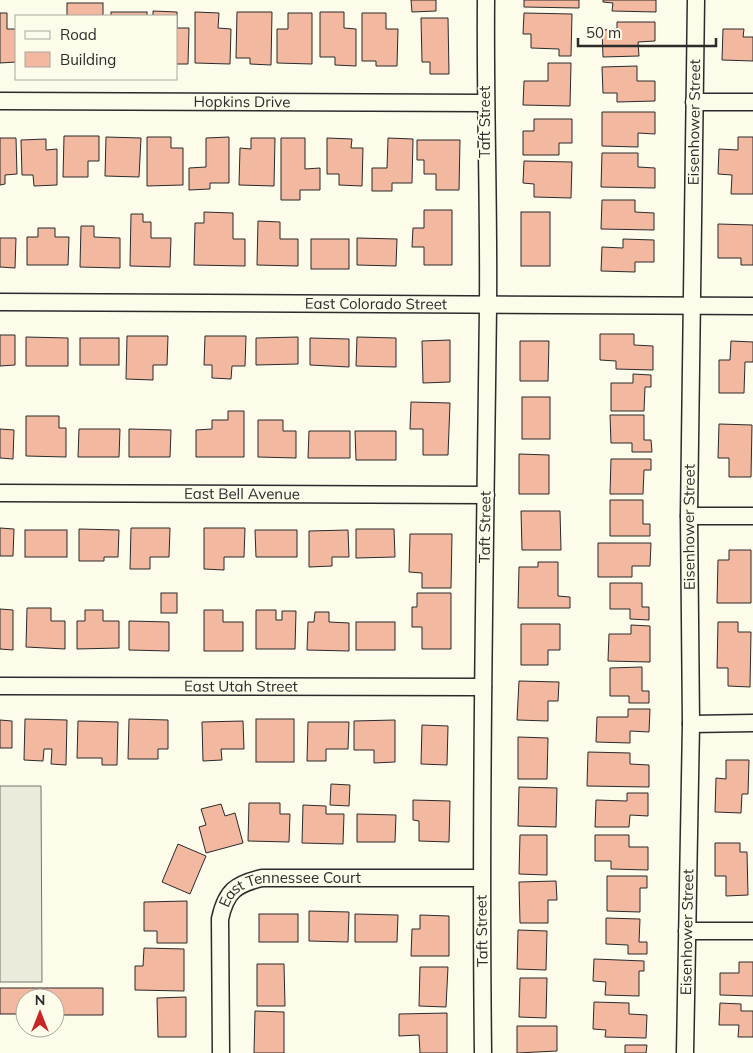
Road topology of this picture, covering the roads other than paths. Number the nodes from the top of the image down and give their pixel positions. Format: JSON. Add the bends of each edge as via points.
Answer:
{"nodes":[{"id":1,"x":486,"y":0,"type":"edge"},
{"id":2,"x":696,"y":0,"type":"edge"},
{"id":3,"x":0,"y":101,"type":"edge"},
{"id":4,"x":694,"y":102,"type":"junction"},
{"id":5,"x":753,"y":102,"type":"edge"},
{"id":6,"x":485,"y":103,"type":"junction"},
{"id":7,"x":0,"y":302,"type":"edge"},
{"id":8,"x":488,"y":303,"type":"junction"},
{"id":9,"x":692,"y":305,"type":"junction"},
{"id":10,"x":753,"y":306,"type":"edge"},
{"id":11,"x":0,"y":493,"type":"edge"},
{"id":12,"x":486,"y":495,"type":"junction"},
{"id":13,"x":689,"y":516,"type":"junction"},
{"id":14,"x":753,"y":516,"type":"edge"},
{"id":15,"x":0,"y":686,"type":"edge"},
{"id":16,"x":483,"y":687,"type":"junction"},
{"id":17,"x":753,"y":723,"type":"edge"},
{"id":18,"x":691,"y":724,"type":"junction"},
{"id":19,"x":481,"y":878,"type":"junction"},
{"id":20,"x":687,"y":931,"type":"junction"},
{"id":21,"x":753,"y":931,"type":"edge"},
{"id":22,"x":221,"y":1053,"type":"edge"},
{"id":23,"x":484,"y":1053,"type":"edge"},
{"id":24,"x":685,"y":1053,"type":"edge"}],
"edges":[{"from":1,"to":6,"type":"street","name":"Taft Street"},
{"from":2,"to":4,"type":"street","name":"Eisenhower Street"},
{"from":3,"to":6,"type":"street","name":"Hopkins Drive"},
{"from":4,"to":5,"type":"street"},
{"from":4,"to":9,"type":"street","name":"Eisenhower Street"},
{"from":6,"to":8,"type":"street","name":"Taft Street"},
{"from":7,"to":8,"type":"street","name":"East Colorado Street"},
{"from":8,"to":9,"type":"street","name":"East Colorado Street"},
{"from":8,"to":12,"type":"street","name":"Taft Street"},
{"from":9,"to":10,"type":"street","name":"East Colorado Street"},
{"from":9,"to":13,"type":"street","name":"Eisenhower Street"},
{"from":11,"to":12,"type":"street","name":"East Bell Avenue"},
{"from":12,"to":16,"type":"street","name":"Taft Street"},
{"from":13,"to":14,"type":"street"},
{"from":13,"to":18,"type":"street","name":"Eisenhower Street"},
{"from":15,"to":16,"type":"street","name":"East Utah Street"},
{"from":16,"to":19,"type":"street","name":"Taft Street"},
{"from":17,"to":18,"type":"street"},
{"from":18,"to":20,"type":"street","name":"Eisenhower Street"},
{"from":19,"to":22,"type":"street","name":"East Tennessee Court","via":[[262,878],[244,882],[223,903],[220,919]]},
{"from":19,"to":23,"type":"street","name":"Taft Street"},
{"from":20,"to":21,"type":"street"},
{"from":20,"to":24,"type":"street","name":"Eisenhower Street"}]}
